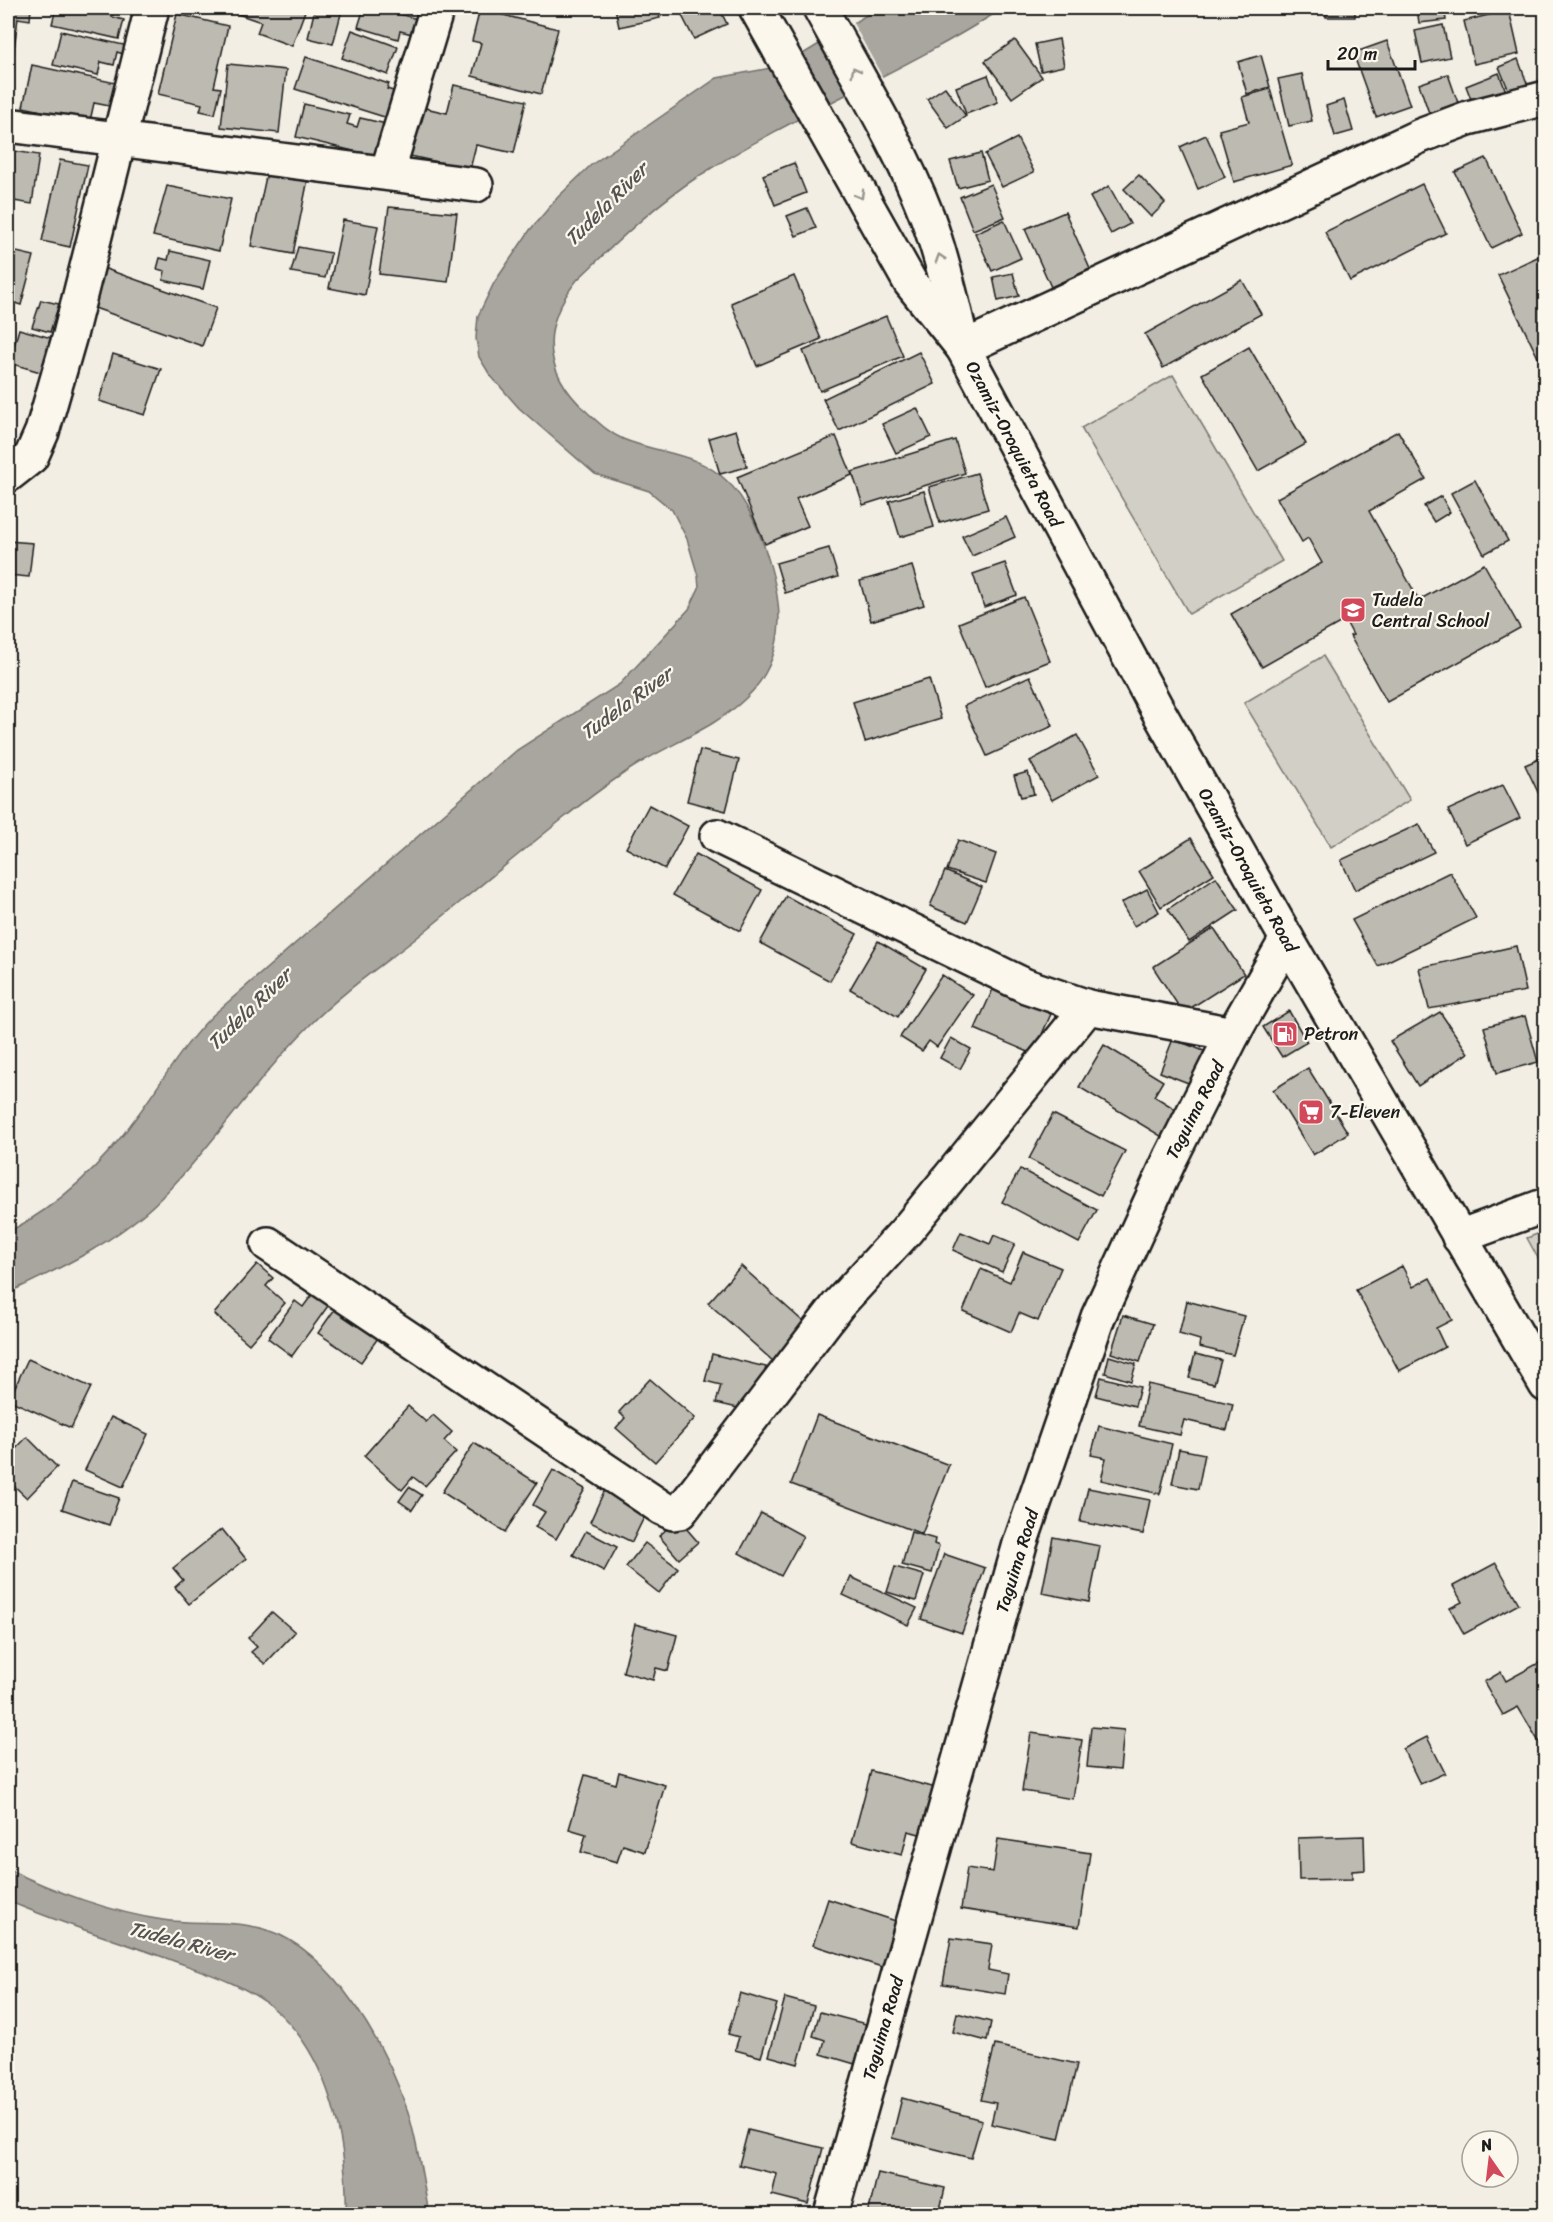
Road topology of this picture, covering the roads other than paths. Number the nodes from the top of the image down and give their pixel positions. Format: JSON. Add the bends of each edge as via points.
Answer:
{"nodes":[{"id":1,"x":152,"y":8,"type":"edge"},
{"id":2,"x":437,"y":8,"type":"edge"},
{"id":3,"x":820,"y":8,"type":"edge"},
{"id":4,"x":764,"y":22,"type":"edge"},
{"id":5,"x":1545,"y":98,"type":"edge"},
{"id":6,"x":8,"y":125,"type":"edge"},
{"id":7,"x":119,"y":141,"type":"junction"},
{"id":8,"x":387,"y":173,"type":"junction"},
{"id":9,"x":476,"y":185,"type":"dead end"},
{"id":10,"x":963,"y":348,"type":"junction"},
{"id":11,"x":8,"y":475,"type":"edge"},
{"id":12,"x":717,"y":836,"type":"dead end"},
{"id":13,"x":1287,"y":939,"type":"junction"},
{"id":14,"x":1088,"y":1007,"type":"junction"},
{"id":15,"x":1233,"y":1034,"type":"junction"},
{"id":16,"x":1545,"y":1205,"type":"edge"},
{"id":17,"x":1459,"y":1237,"type":"junction"},
{"id":18,"x":268,"y":1244,"type":"dead end"},
{"id":19,"x":1545,"y":1385,"type":"edge"},
{"id":20,"x":831,"y":2214,"type":"edge"}],
"edges":[{"from":1,"to":7,"type":"main road"},
{"from":2,"to":8,"type":"main road"},
{"from":10,"to":3,"type":"main road","name":"Ozamiz-Oroquieta Road","one_way":true,"via":[[927,216]]},
{"from":4,"to":10,"type":"main road","name":"Ozamiz-Oroquieta Road","one_way":true,"via":[[910,282]]},
{"from":5,"to":10,"type":"main road","via":[[1468,118],[1420,136]]},
{"from":6,"to":7,"type":"main road"},
{"from":7,"to":8,"type":"main road"},
{"from":7,"to":11,"type":"main road","via":[[42,432],[31,457]]},
{"from":8,"to":9,"type":"main road"},
{"from":10,"to":13,"type":"main road","name":"Ozamiz-Oroquieta Road","via":[[1103,612]]},
{"from":12,"to":14,"type":"main road","via":[[1026,986]]},
{"from":13,"to":15,"type":"main road","name":"Taguima Road"},
{"from":13,"to":17,"type":"main road","name":"Ozamiz-Oroquieta Road"},
{"from":14,"to":15,"type":"main road"},
{"from":14,"to":18,"type":"main road","via":[[906,1231],[838,1305],[680,1512],[662,1508]]},
{"from":15,"to":20,"type":"main road","name":"Taguima Road","via":[[1171,1157],[1098,1317],[1027,1523]]},
{"from":16,"to":17,"type":"main road"},
{"from":17,"to":19,"type":"main road","name":"Ozamiz-Oroquieta Road"}]}
